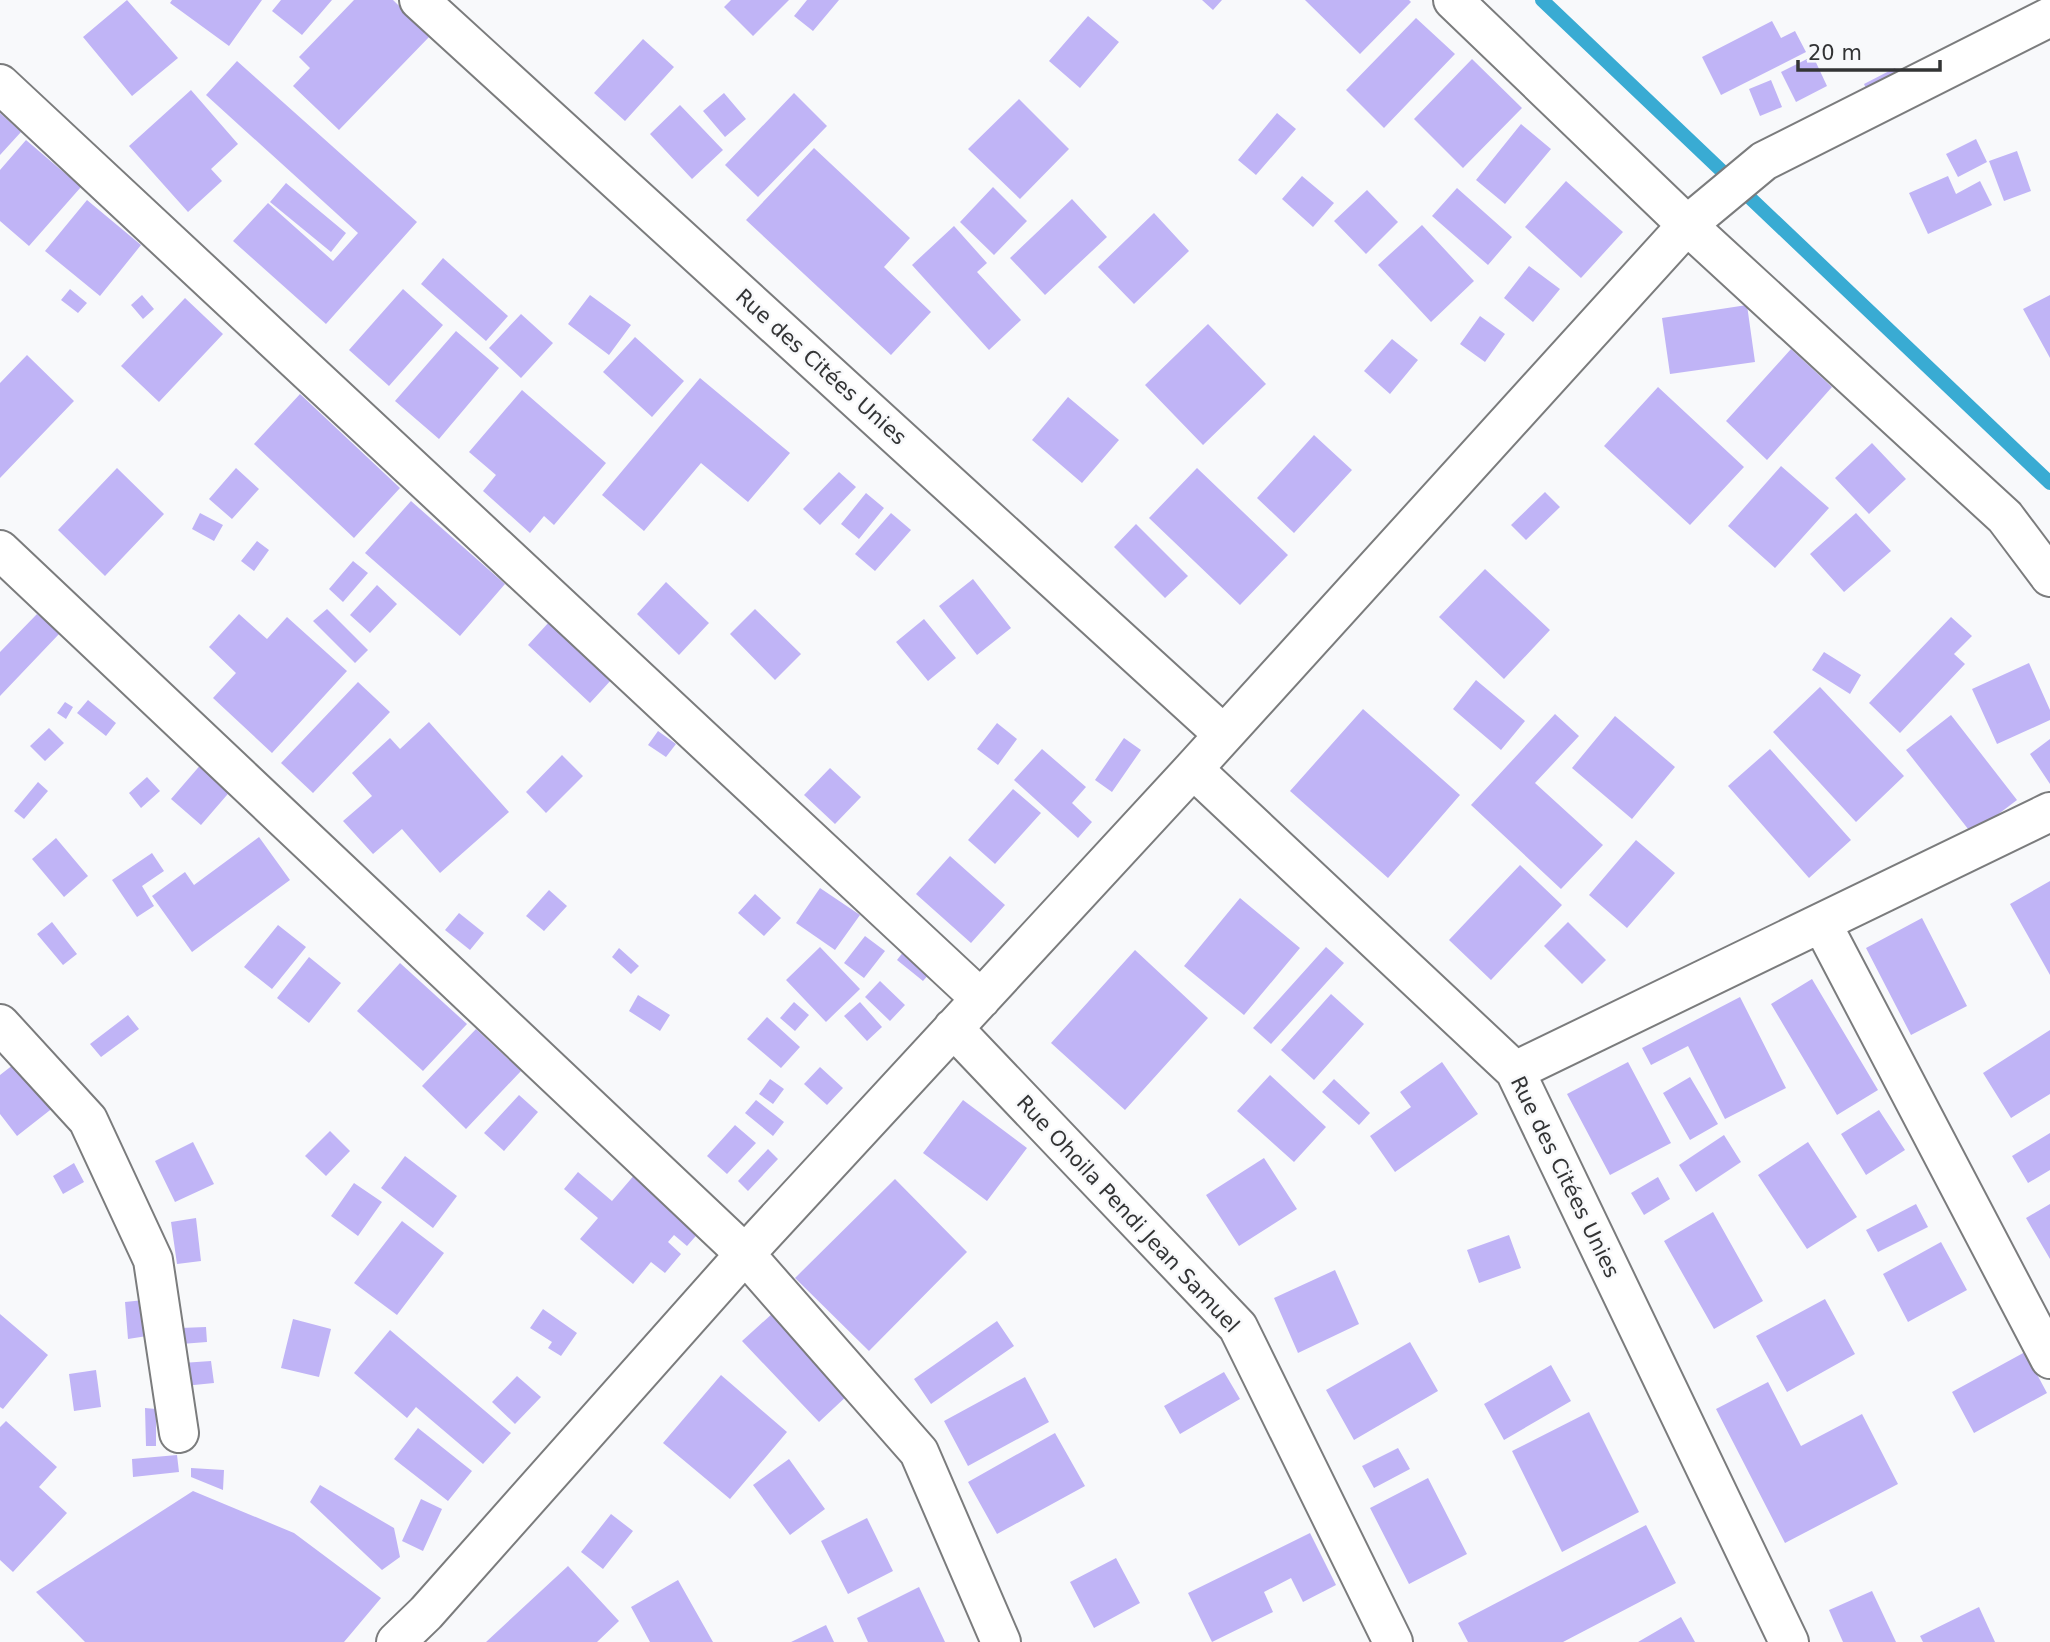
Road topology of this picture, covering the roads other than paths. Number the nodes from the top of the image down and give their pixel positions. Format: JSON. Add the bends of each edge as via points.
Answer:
{"nodes":[{"id":1,"x":419,"y":0,"type":"edge"},
{"id":2,"x":1453,"y":0,"type":"edge"},
{"id":3,"x":2050,"y":17,"type":"edge"},
{"id":4,"x":0,"y":84,"type":"edge"},
{"id":5,"x":1687,"y":225,"type":"junction"},
{"id":6,"x":0,"y":550,"type":"edge"},
{"id":7,"x":2050,"y":577,"type":"edge"},
{"id":8,"x":1223,"y":734,"type":"junction"},
{"id":9,"x":1193,"y":769,"type":"junction"},
{"id":10,"x":2050,"y":812,"type":"edge"},
{"id":11,"x":1822,"y":924,"type":"junction"},
{"id":12,"x":981,"y":999,"type":"junction"},
{"id":13,"x":0,"y":1024,"type":"edge"},
{"id":14,"x":953,"y":1028,"type":"junction"},
{"id":15,"x":1515,"y":1071,"type":"junction"},
{"id":16,"x":745,"y":1254,"type":"junction"},
{"id":17,"x":2050,"y":1359,"type":"edge"},
{"id":18,"x":179,"y":1433,"type":"dead end"},
{"id":19,"x":396,"y":1642,"type":"edge"},
{"id":20,"x":1001,"y":1642,"type":"edge"},
{"id":21,"x":1393,"y":1642,"type":"edge"},
{"id":22,"x":1789,"y":1642,"type":"edge"}],
"edges":[{"from":1,"to":8,"type":"street","name":"Rue des Citées Unies"},
{"from":2,"to":5,"type":"street"},
{"from":3,"to":5,"type":"street","via":[[1764,161]]},
{"from":4,"to":12,"type":"street"},
{"from":5,"to":7,"type":"street","via":[[2005,517]]},
{"from":5,"to":8,"type":"street"},
{"from":6,"to":16,"type":"street"},
{"from":8,"to":9,"type":"street"},
{"from":9,"to":12,"type":"street"},
{"from":9,"to":15,"type":"street","name":"Rue des Citées Unies"},
{"from":10,"to":11,"type":"street"},
{"from":11,"to":15,"type":"street"},
{"from":11,"to":17,"type":"street"},
{"from":12,"to":14,"type":"street"},
{"from":13,"to":18,"type":"street","via":[[88,1120],[153,1260]]},
{"from":14,"to":16,"type":"street"},
{"from":14,"to":21,"type":"street","name":"Rue Ohoila Pendi Jean Samuel","via":[[1238,1327]]},
{"from":15,"to":22,"type":"street","name":"Rue des Citées Unies"},
{"from":16,"to":19,"type":"street"},
{"from":16,"to":20,"type":"street","via":[[919,1452]]}]}
